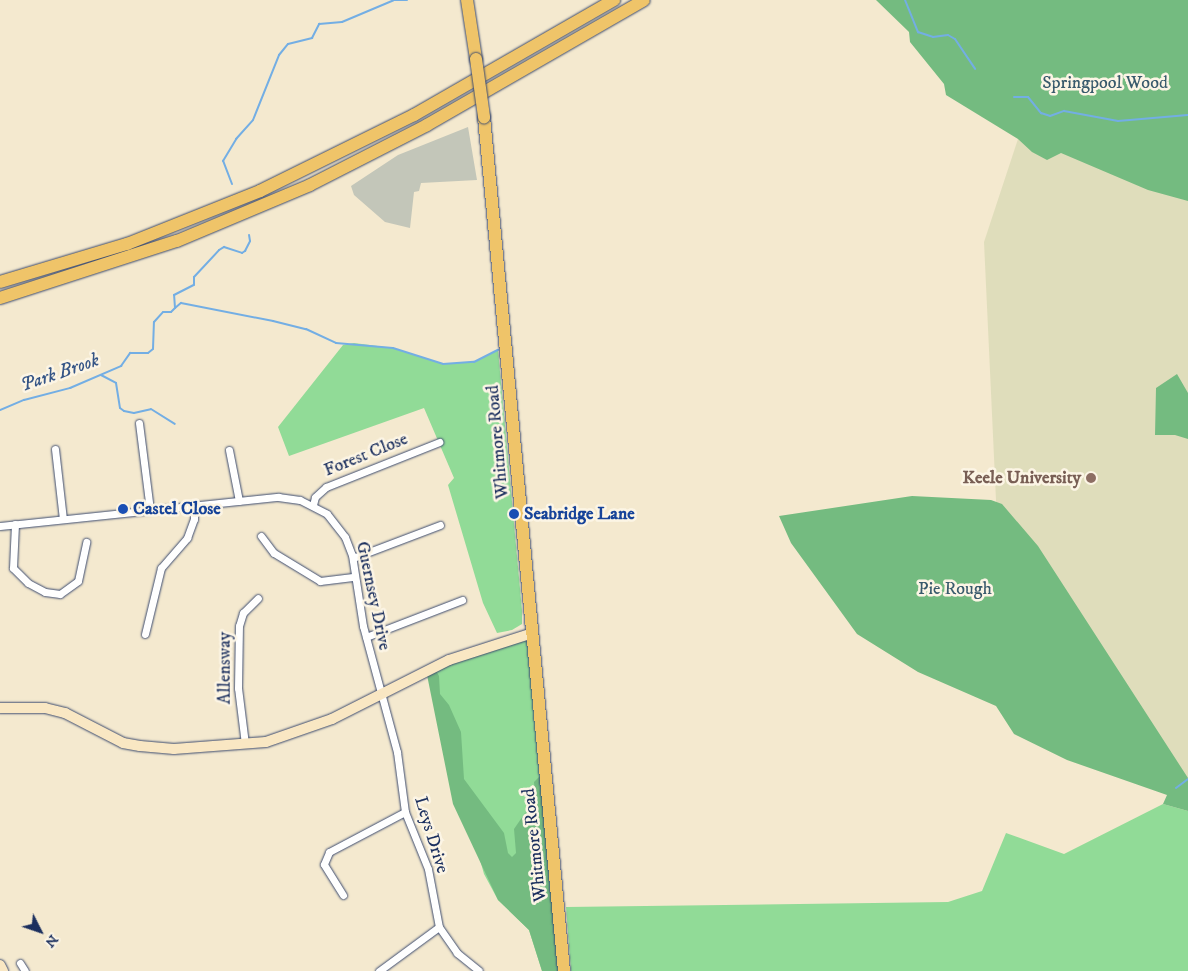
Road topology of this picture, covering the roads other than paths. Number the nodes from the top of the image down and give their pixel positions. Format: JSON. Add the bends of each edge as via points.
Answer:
{"nodes":[{"id":1,"x":467,"y":0,"type":"edge"},
{"id":2,"x":614,"y":0,"type":"edge"},
{"id":3,"x":644,"y":0,"type":"edge"},
{"id":4,"x":0,"y":282,"type":"edge"},
{"id":5,"x":0,"y":298,"type":"edge"},
{"id":6,"x":139,"y":423,"type":"dead end"},
{"id":7,"x":439,"y":442,"type":"dead end"},
{"id":8,"x":55,"y":449,"type":"dead end"},
{"id":9,"x":229,"y":450,"type":"dead end"},
{"id":10,"x":239,"y":501,"type":"junction"},
{"id":11,"x":313,"y":505,"type":"junction"},
{"id":12,"x":194,"y":506,"type":"junction"},
{"id":13,"x":150,"y":510,"type":"junction"},
{"id":14,"x":63,"y":519,"type":"junction"},
{"id":15,"x":14,"y":524,"type":"junction"},
{"id":16,"x":440,"y":525,"type":"dead end"},
{"id":17,"x":0,"y":526,"type":"edge"},
{"id":18,"x":261,"y":536,"type":"dead end"},
{"id":19,"x":86,"y":542,"type":"dead end"},
{"id":20,"x":353,"y":558,"type":"junction"},
{"id":21,"x":355,"y":577,"type":"junction"},
{"id":22,"x":258,"y":598,"type":"dead end"},
{"id":23,"x":462,"y":600,"type":"dead end"},
{"id":24,"x":533,"y":633,"type":"junction"},
{"id":25,"x":145,"y":634,"type":"dead end"},
{"id":26,"x":366,"y":636,"type":"junction"},
{"id":27,"x":380,"y":693,"type":"junction"},
{"id":28,"x":0,"y":708,"type":"edge"},
{"id":29,"x":245,"y":744,"type":"junction"},
{"id":30,"x":405,"y":812,"type":"junction"},
{"id":31,"x":343,"y":895,"type":"dead end"},
{"id":32,"x":439,"y":927,"type":"junction"},
{"id":33,"x":20,"y":963,"type":"dead end"},
{"id":34,"x":0,"y":965,"type":"edge"},
{"id":35,"x":3,"y":971,"type":"edge"},
{"id":36,"x":25,"y":971,"type":"edge"},
{"id":37,"x":379,"y":971,"type":"edge"},
{"id":38,"x":480,"y":971,"type":"edge"},
{"id":39,"x":564,"y":971,"type":"edge"}],
"edges":[{"from":1,"to":24,"type":"highway","name":"Whitmore Road","bridge":true,"via":[[484,117]]},
{"from":2,"to":4,"type":"highway","via":[[406,120],[278,183],[127,244]]},
{"from":3,"to":5,"type":"highway","via":[[427,125],[310,185],[160,247]]},
{"from":6,"to":13,"type":"street"},
{"from":7,"to":11,"type":"street","name":"Forest Close","via":[[326,487],[315,497]]},
{"from":8,"to":14,"type":"street"},
{"from":9,"to":10,"type":"street"},
{"from":10,"to":11,"type":"street","name":"Guernsey Drive","via":[[278,497]]},
{"from":10,"to":12,"type":"street","name":"Guernsey Drive"},
{"from":11,"to":20,"type":"street","name":"Guernsey Drive","via":[[338,526]]},
{"from":12,"to":13,"type":"street","name":"Guernsey Drive"},
{"from":12,"to":25,"type":"street","via":[[194,519],[187,538],[162,568]]},
{"from":13,"to":14,"type":"street","name":"Guernsey Drive"},
{"from":14,"to":15,"type":"street","name":"Guernsey Drive"},
{"from":15,"to":17,"type":"street","name":"Guernsey Drive"},
{"from":15,"to":19,"type":"street","via":[[13,568],[28,583],[45,592],[60,594],[78,581]]},
{"from":16,"to":20,"type":"street"},
{"from":18,"to":21,"type":"street","via":[[274,553],[320,580]]},
{"from":20,"to":21,"type":"street","name":"Guernsey Drive"},
{"from":21,"to":26,"type":"street","name":"Guernsey Drive"},
{"from":22,"to":29,"type":"street","name":"Allensway","via":[[244,613],[239,626],[238,688]]},
{"from":23,"to":26,"type":"street"},
{"from":24,"to":27,"type":"street","via":[[448,660]]},
{"from":24,"to":39,"type":"highway","name":"Whitmore Road"},
{"from":26,"to":27,"type":"street","name":"Guernsey Drive"},
{"from":27,"to":29,"type":"street","via":[[332,719],[284,737]]},
{"from":27,"to":30,"type":"street","name":"Leys Drive","via":[[398,752]]},
{"from":28,"to":29,"type":"street","via":[[46,708],[65,713],[116,740],[140,746],[174,749]]},
{"from":30,"to":31,"type":"street","via":[[330,852],[324,864]]},
{"from":30,"to":32,"type":"street","name":"Leys Drive","via":[[428,869]]},
{"from":32,"to":37,"type":"street"},
{"from":32,"to":38,"type":"street","name":"Leys Drive","via":[[457,954]]},
{"from":33,"to":36,"type":"street"},
{"from":34,"to":35,"type":"street"}]}
